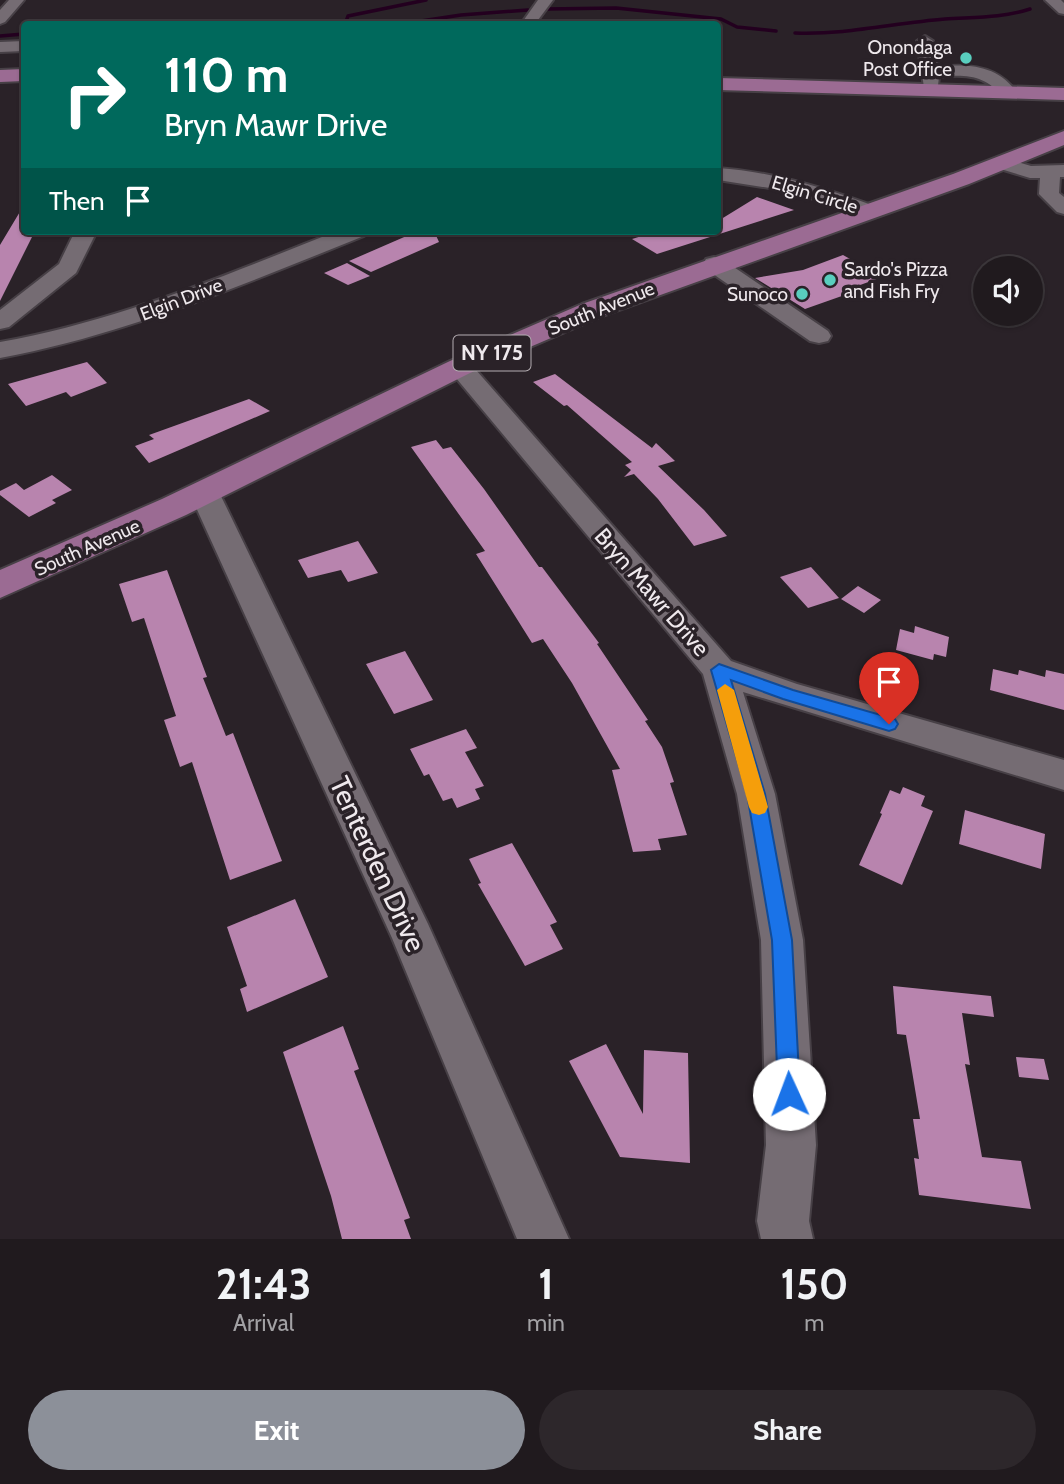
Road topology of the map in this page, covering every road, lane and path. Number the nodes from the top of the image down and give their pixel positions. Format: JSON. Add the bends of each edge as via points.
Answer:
{"nodes":[{"id":1,"x":17,"y":0,"type":"edge"},
{"id":2,"x":546,"y":0,"type":"edge"},
{"id":3,"x":1052,"y":0,"type":"edge"},
{"id":4,"x":1064,"y":10,"type":"edge"},
{"id":5,"x":0,"y":19,"type":"edge"},
{"id":6,"x":530,"y":21,"type":"edge"},
{"id":7,"x":925,"y":41,"type":"dead end"},
{"id":8,"x":0,"y":47,"type":"edge"},
{"id":9,"x":21,"y":48,"type":"edge"},
{"id":10,"x":21,"y":75,"type":"edge"},
{"id":11,"x":0,"y":76,"type":"edge"},
{"id":12,"x":931,"y":82,"type":"junction"},
{"id":13,"x":721,"y":84,"type":"edge"},
{"id":14,"x":1062,"y":95,"type":"edge"},
{"id":15,"x":1064,"y":137,"type":"edge"},
{"id":16,"x":1001,"y":163,"type":"junction"},
{"id":17,"x":721,"y":174,"type":"edge"},
{"id":18,"x":1057,"y":177,"type":"edge"},
{"id":19,"x":1064,"y":208,"type":"edge"},
{"id":20,"x":870,"y":211,"type":"junction"},
{"id":21,"x":84,"y":235,"type":"edge"},
{"id":22,"x":346,"y":235,"type":"edge"},
{"id":23,"x":714,"y":264,"type":"junction"},
{"id":24,"x":0,"y":322,"type":"edge"},
{"id":25,"x":819,"y":336,"type":"dead end"},
{"id":26,"x":0,"y":350,"type":"edge"},
{"id":27,"x":460,"y":367,"type":"junction"},
{"id":28,"x":204,"y":492,"type":"junction"},
{"id":29,"x":0,"y":585,"type":"edge"},
{"id":30,"x":719,"y":670,"type":"junction"},
{"id":31,"x":1064,"y":775,"type":"edge"},
{"id":32,"x":781,"y":1233,"type":"edge"},
{"id":33,"x":543,"y":1239,"type":"edge"}],
"edges":[{"from":1,"to":5,"type":"street"},
{"from":2,"to":6,"type":"street"},
{"from":3,"to":4,"type":"street"},
{"from":7,"to":12,"type":"street"},
{"from":8,"to":9,"type":"street"},
{"from":10,"to":11,"type":"main road"},
{"from":12,"to":13,"type":"main road"},
{"from":12,"to":14,"type":"main road"},
{"from":15,"to":16,"type":"main road","name":"South Avenue","number":"NY 175"},
{"from":16,"to":18,"type":"street"},
{"from":16,"to":20,"type":"main road","name":"South Avenue","number":"NY 175"},
{"from":17,"to":20,"type":"street","name":"Elgin Circle","via":[[807,187]]},
{"from":18,"to":19,"type":"street","via":[[1049,194]]},
{"from":20,"to":23,"type":"main road","name":"South Avenue","number":"NY 175"},
{"from":21,"to":24,"type":"street","via":[[68,268]]},
{"from":22,"to":26,"type":"street","name":"Elgin Drive","via":[[111,326]]},
{"from":23,"to":25,"type":"street"},
{"from":23,"to":27,"type":"main road","name":"South Avenue","number":"NY 175"},
{"from":27,"to":28,"type":"main road","name":"South Avenue","number":"NY 175"},
{"from":27,"to":30,"type":"street","name":"Bryn Mawr Drive"},
{"from":28,"to":29,"type":"main road","name":"South Avenue","number":"NY 175"},
{"from":28,"to":33,"type":"street","name":"Tenterden Drive","via":[[413,938]]},
{"from":30,"to":31,"type":"street","name":"Bryn Mawr Drive","via":[[789,695]]},
{"from":30,"to":32,"type":"street","via":[[756,794],[782,940],[791,1145]]}]}
